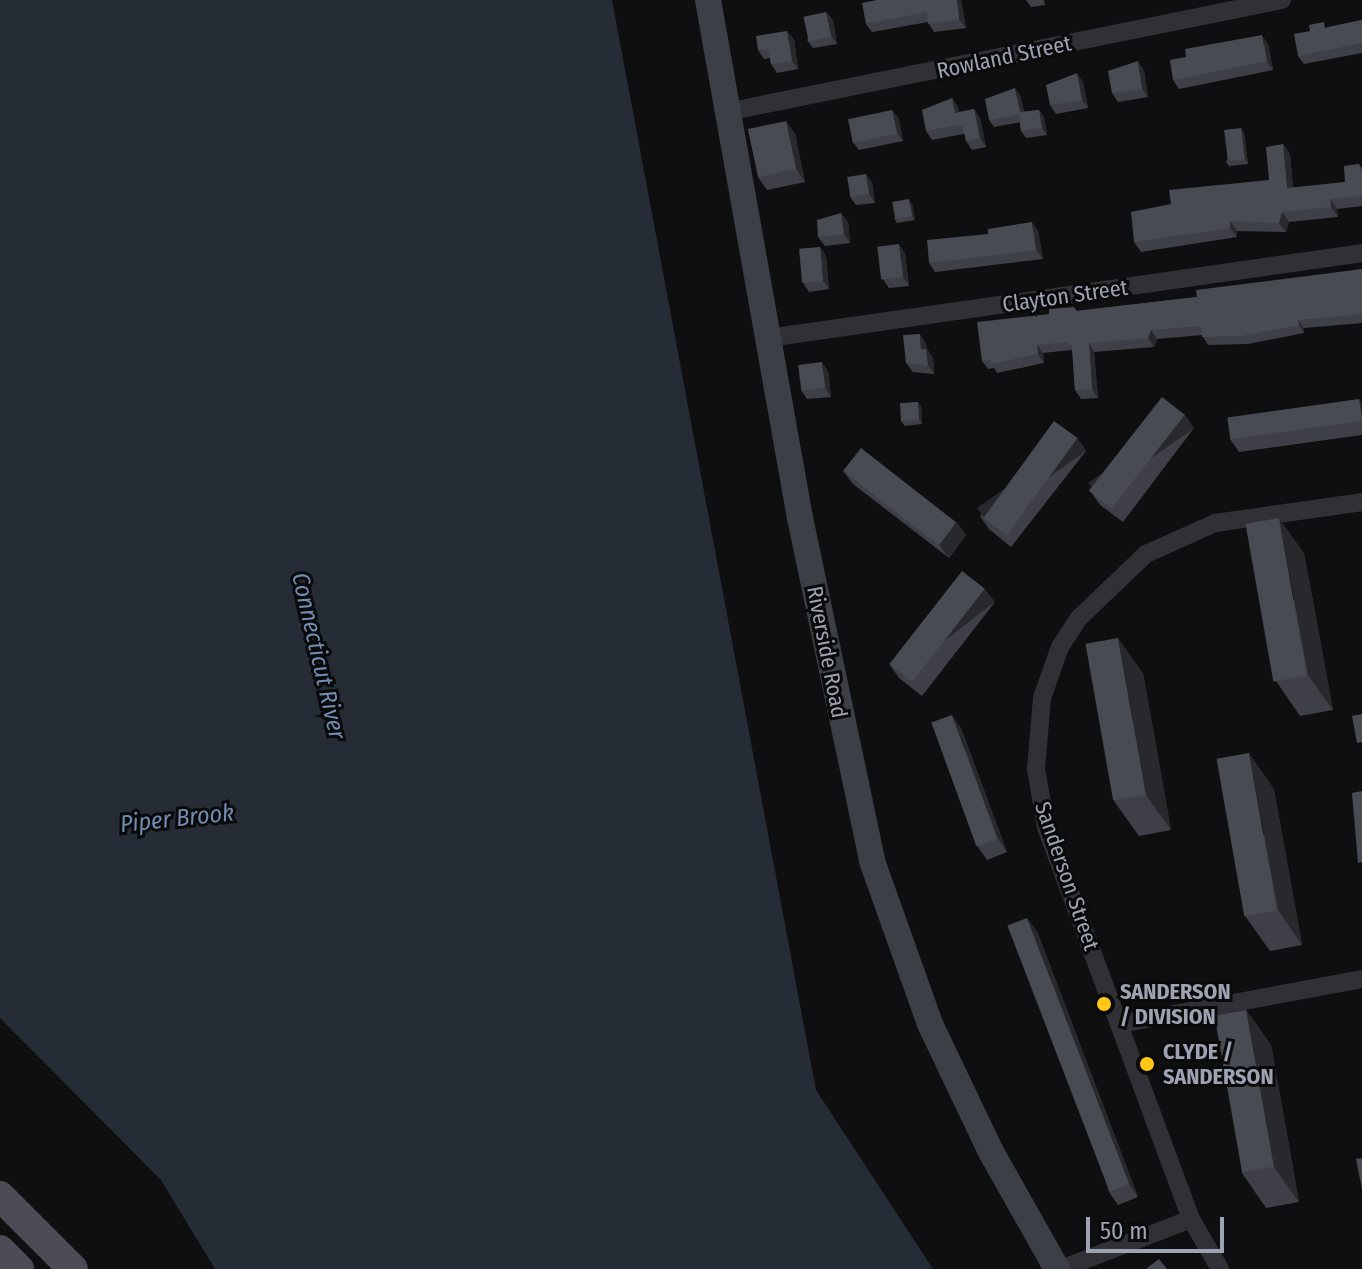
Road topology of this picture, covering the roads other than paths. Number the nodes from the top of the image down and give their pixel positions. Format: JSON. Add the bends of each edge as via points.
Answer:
{"nodes":[{"id":1,"x":708,"y":0,"type":"edge"},
{"id":2,"x":1282,"y":0,"type":"edge"},
{"id":3,"x":726,"y":112,"type":"junction"},
{"id":4,"x":1362,"y":253,"type":"edge"},
{"id":5,"x":768,"y":338,"type":"junction"},
{"id":6,"x":1362,"y":502,"type":"edge"},
{"id":7,"x":1362,"y":979,"type":"edge"},
{"id":8,"x":1120,"y":1024,"type":"junction"},
{"id":9,"x":0,"y":1196,"type":"edge"},
{"id":10,"x":1191,"y":1219,"type":"junction"},
{"id":11,"x":0,"y":1250,"type":"edge"},
{"id":12,"x":19,"y":1269,"type":"edge"},
{"id":13,"x":73,"y":1269,"type":"edge"},
{"id":14,"x":1059,"y":1269,"type":"edge"},
{"id":15,"x":1220,"y":1269,"type":"edge"}],
"edges":[{"from":1,"to":3,"type":"street","name":"Riverside Road"},
{"from":2,"to":3,"type":"street","name":"Rowland Street"},
{"from":3,"to":5,"type":"street","name":"Riverside Road"},
{"from":4,"to":5,"type":"street","name":"Clayton Street"},
{"from":5,"to":14,"type":"street","name":"Riverside Road","via":[[850,774],[875,874],[948,1062]]},
{"from":6,"to":8,"type":"street","name":"Sanderson Street","via":[[1243,517],[1168,541],[1107,586],[1060,647],[1038,721],[1041,805]]},
{"from":7,"to":8,"type":"street"},
{"from":8,"to":10,"type":"street","name":"Sanderson Street"},
{"from":9,"to":13,"type":"main road"},
{"from":10,"to":14,"type":"street"},
{"from":10,"to":15,"type":"street","name":"Sanderson Street"},
{"from":11,"to":12,"type":"main road"}]}
